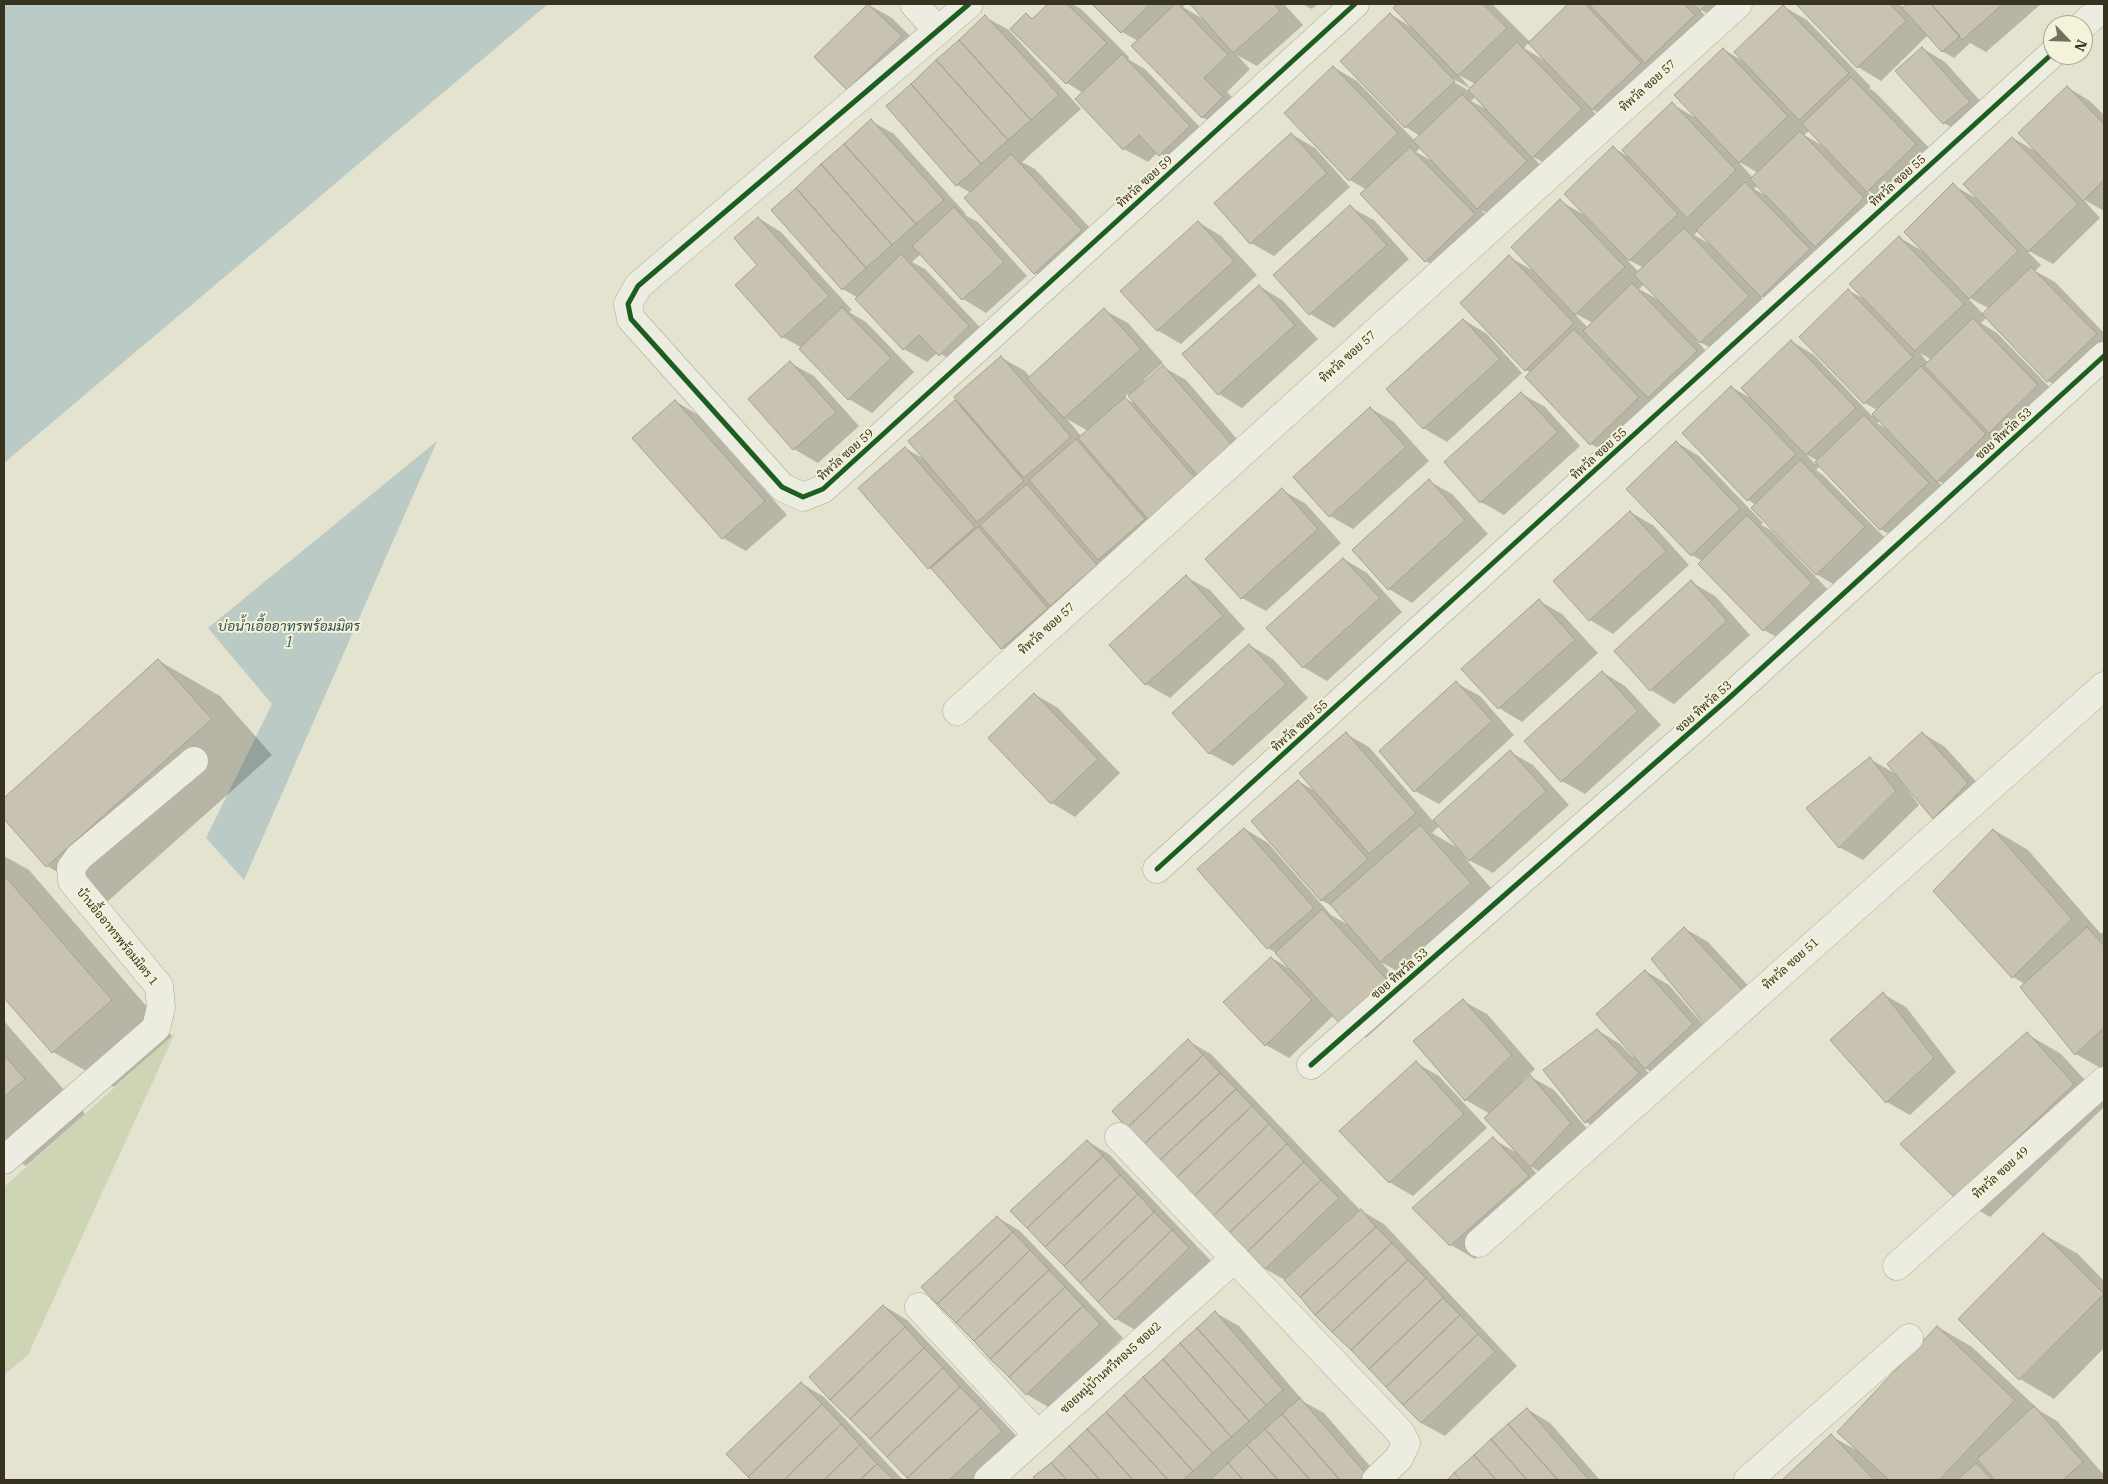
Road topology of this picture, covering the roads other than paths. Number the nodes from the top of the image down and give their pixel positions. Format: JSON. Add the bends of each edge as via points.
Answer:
{"nodes":[{"id":1,"x":914,"y":4,"type":"edge"},
{"id":2,"x":969,"y":4,"type":"edge"},
{"id":3,"x":1355,"y":4,"type":"edge"},
{"id":4,"x":1738,"y":4,"type":"edge"},
{"id":5,"x":2104,"y":6,"type":"edge"},
{"id":6,"x":2093,"y":16,"type":"edge"},
{"id":7,"x":938,"y":31,"type":"junction"},
{"id":8,"x":2043,"y":62,"type":"edge"},
{"id":9,"x":2104,"y":356,"type":"edge"},
{"id":10,"x":2104,"y":686,"type":"edge"},
{"id":11,"x":957,"y":710,"type":"dead end"},
{"id":12,"x":194,"y":761,"type":"dead end"},
{"id":13,"x":1158,"y":868,"type":"dead end"},
{"id":14,"x":1311,"y":1066,"type":"dead end"},
{"id":15,"x":2104,"y":1081,"type":"edge"},
{"id":16,"x":1119,"y":1137,"type":"dead end"},
{"id":17,"x":4,"y":1160,"type":"edge"},
{"id":18,"x":1479,"y":1243,"type":"dead end"},
{"id":19,"x":1235,"y":1258,"type":"junction"},
{"id":20,"x":1897,"y":1266,"type":"dead end"},
{"id":21,"x":919,"y":1307,"type":"dead end"},
{"id":22,"x":1909,"y":1338,"type":"dead end"},
{"id":23,"x":1037,"y":1434,"type":"junction"},
{"id":24,"x":988,"y":1480,"type":"edge"},
{"id":25,"x":1376,"y":1480,"type":"edge"},
{"id":26,"x":1748,"y":1480,"type":"edge"}],
"edges":[{"from":1,"to":7,"type":"street"},
{"from":2,"to":7,"type":"street","name":"ทิพวัล ซอย 59"},
{"from":3,"to":7,"type":"street","name":"ทิพวัล ซอย 59","via":[[823,489],[803,497],[782,487],[631,319],[628,304],[638,286]]},
{"from":4,"to":11,"type":"street","name":"ทิพวัล ซอย 57"},
{"from":5,"to":6,"type":"street"},
{"from":8,"to":13,"type":"street","name":"ทิพวัล ซอย 55"},
{"from":9,"to":14,"type":"street","name":"ซอย ทิพวัล 53","via":[[1728,700]]},
{"from":10,"to":18,"type":"street","name":"ทิพวัล ซอย 51"},
{"from":12,"to":17,"type":"street","name":"บ้านอื้ออาทรพร้อมมิตร 1","via":[[79,857],[71,868],[72,881],[159,986],[162,1007],[156,1028]]},
{"from":15,"to":20,"type":"street","name":"ทิพวัล ซอย 49"},
{"from":16,"to":19,"type":"street"},
{"from":19,"to":23,"type":"street","name":"ซอยหมู่บ้านทวีทอง5 ซอย2"},
{"from":19,"to":25,"type":"street","via":[[1400,1432],[1406,1443],[1399,1458]]},
{"from":21,"to":23,"type":"street"},
{"from":22,"to":26,"type":"street"},
{"from":23,"to":24,"type":"street","name":"ซอยหมู่บ้านทวีทอง5 ซอย2"}]}
